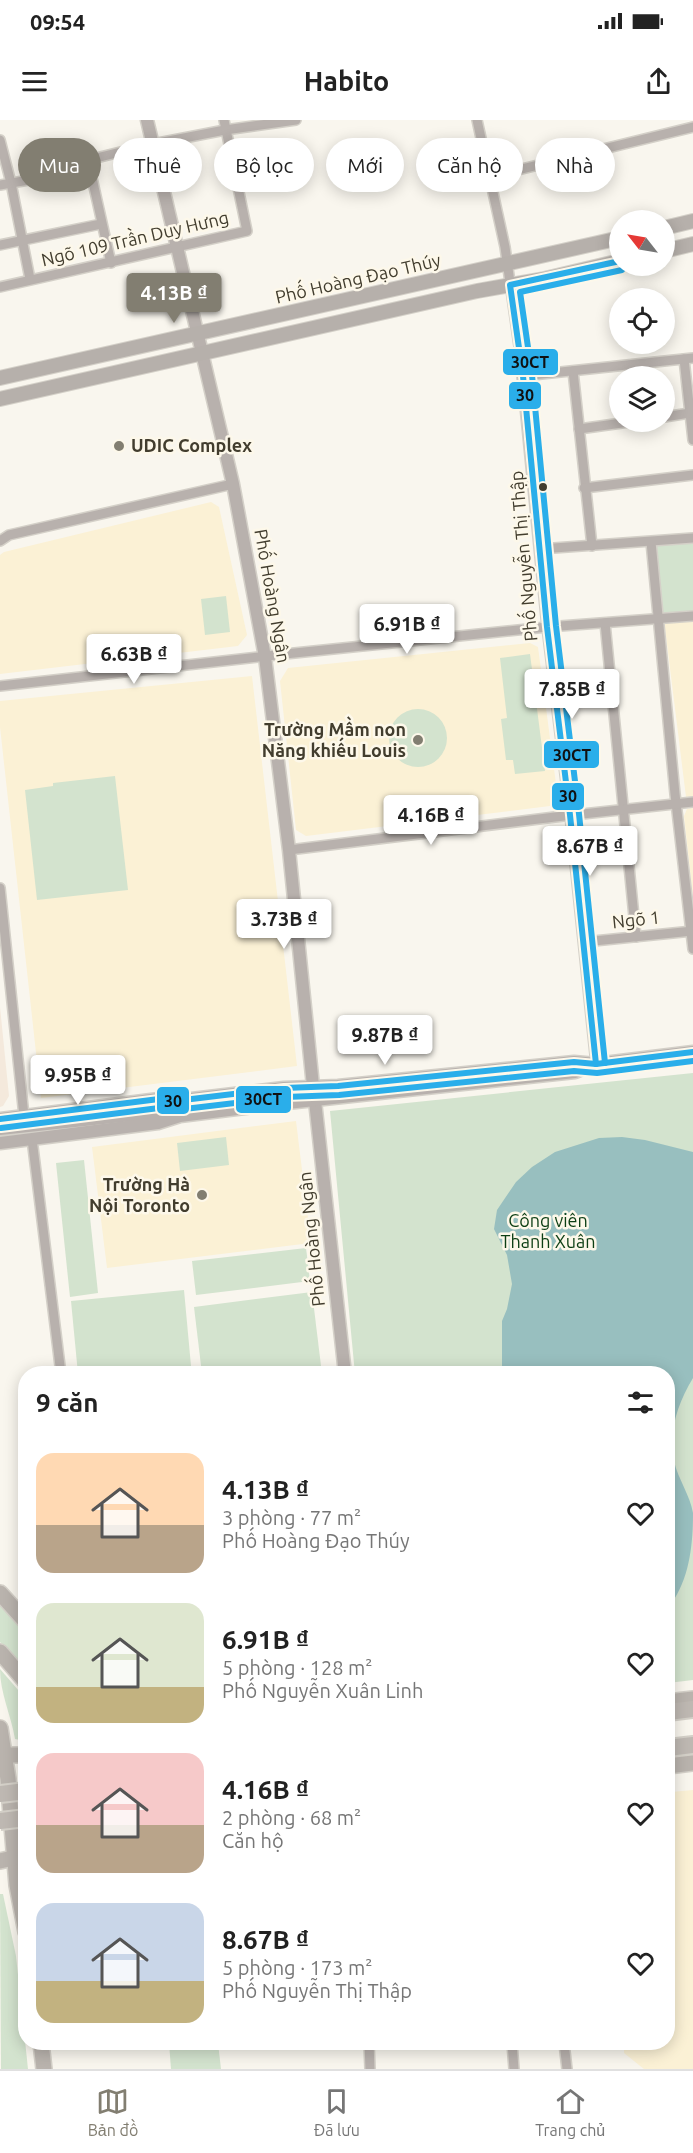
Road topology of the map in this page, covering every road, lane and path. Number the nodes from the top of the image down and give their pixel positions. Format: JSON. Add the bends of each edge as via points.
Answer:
{"nodes":[{"id":1,"x":147,"y":120,"type":"edge"},
{"id":2,"x":296,"y":120,"type":"edge"},
{"id":3,"x":477,"y":120,"type":"edge"},
{"id":4,"x":224,"y":125,"type":"edge"},
{"id":5,"x":693,"y":127,"type":"edge"},
{"id":6,"x":152,"y":138,"type":"edge"},
{"id":7,"x":175,"y":138,"type":"edge"},
{"id":8,"x":481,"y":138,"type":"edge"},
{"id":9,"x":0,"y":140,"type":"edge"},
{"id":10,"x":523,"y":169,"type":"edge"},
{"id":11,"x":18,"y":182,"type":"edge"},
{"id":12,"x":11,"y":183,"type":"junction"},
{"id":13,"x":0,"y":185,"type":"edge"},
{"id":14,"x":94,"y":192,"type":"edge"},
{"id":15,"x":164,"y":192,"type":"edge"},
{"id":16,"x":492,"y":192,"type":"edge"},
{"id":17,"x":693,"y":221,"type":"edge"},
{"id":18,"x":101,"y":224,"type":"junction"},
{"id":19,"x":675,"y":225,"type":"edge"},
{"id":20,"x":22,"y":239,"type":"junction"},
{"id":21,"x":609,"y":240,"type":"edge"},
{"id":22,"x":693,"y":244,"type":"edge"},
{"id":23,"x":0,"y":245,"type":"edge"},
{"id":24,"x":176,"y":246,"type":"junction"},
{"id":25,"x":675,"y":248,"type":"edge"},
{"id":26,"x":111,"y":262,"type":"junction"},
{"id":27,"x":507,"y":262,"type":"junction"},
{"id":28,"x":609,"y":263,"type":"edge"},
{"id":29,"x":30,"y":279,"type":"junction"},
{"id":30,"x":510,"y":285,"type":"junction"},
{"id":31,"x":0,"y":287,"type":"edge"},
{"id":32,"x":198,"y":335,"type":"junction"},
{"id":33,"x":202,"y":353,"type":"junction"},
{"id":34,"x":688,"y":359,"type":"edge"},
{"id":35,"x":573,"y":371,"type":"junction"},
{"id":36,"x":523,"y":376,"type":"junction"},
{"id":37,"x":0,"y":378,"type":"edge"},
{"id":38,"x":0,"y":399,"type":"edge"},
{"id":39,"x":690,"y":413,"type":"junction"},
{"id":40,"x":675,"y":415,"type":"edge"},
{"id":41,"x":609,"y":425,"type":"edge"},
{"id":42,"x":579,"y":429,"type":"junction"},
{"id":43,"x":693,"y":440,"type":"edge"},
{"id":44,"x":693,"y":475,"type":"edge"},
{"id":45,"x":233,"y":484,"type":"junction"},
{"id":46,"x":584,"y":488,"type":"junction"},
{"id":47,"x":693,"y":538,"type":"edge"},
{"id":48,"x":0,"y":541,"type":"edge"},
{"id":49,"x":651,"y":542,"type":"junction"},
{"id":50,"x":592,"y":546,"type":"junction"},
{"id":51,"x":540,"y":549,"type":"junction"},
{"id":52,"x":693,"y":616,"type":"edge"},
{"id":53,"x":657,"y":620,"type":"junction"},
{"id":54,"x":605,"y":623,"type":"junction"},
{"id":55,"x":547,"y":627,"type":"junction"},
{"id":56,"x":265,"y":657,"type":"junction"},
{"id":57,"x":0,"y":686,"type":"edge"},
{"id":58,"x":693,"y":802,"type":"edge"},
{"id":59,"x":676,"y":804,"type":"junction"},
{"id":60,"x":623,"y":810,"type":"junction"},
{"id":61,"x":570,"y":815,"type":"junction"},
{"id":62,"x":289,"y":850,"type":"junction"},
{"id":63,"x":0,"y":888,"type":"edge"},
{"id":64,"x":692,"y":931,"type":"edge"},
{"id":65,"x":636,"y":937,"type":"junction"},
{"id":66,"x":584,"y":942,"type":"junction"},
{"id":67,"x":693,"y":949,"type":"edge"},
{"id":68,"x":693,"y":1052,"type":"edge"},
{"id":69,"x":596,"y":1064,"type":"junction"},
{"id":70,"x":313,"y":1086,"type":"junction"},
{"id":71,"x":176,"y":1101,"type":"junction"},
{"id":72,"x":315,"y":1101,"type":"junction"},
{"id":73,"x":159,"y":1112,"type":"junction"},
{"id":74,"x":24,"y":1116,"type":"junction"},
{"id":75,"x":180,"y":1116,"type":"junction"},
{"id":76,"x":0,"y":1119,"type":"edge"},
{"id":77,"x":0,"y":1129,"type":"edge"},
{"id":78,"x":32,"y":1139,"type":"junction"},
{"id":79,"x":0,"y":1143,"type":"edge"},
{"id":80,"x":59,"y":1366,"type":"edge"},
{"id":81,"x":344,"y":1366,"type":"edge"},
{"id":82,"x":0,"y":1593,"type":"edge"},
{"id":83,"x":18,"y":1613,"type":"edge"},
{"id":84,"x":0,"y":1652,"type":"edge"},
{"id":85,"x":18,"y":1673,"type":"edge"},
{"id":86,"x":693,"y":1699,"type":"edge"},
{"id":87,"x":675,"y":1701,"type":"edge"},
{"id":88,"x":693,"y":1709,"type":"edge"},
{"id":89,"x":675,"y":1711,"type":"edge"},
{"id":90,"x":693,"y":1719,"type":"edge"},
{"id":91,"x":675,"y":1720,"type":"edge"},
{"id":92,"x":0,"y":1728,"type":"edge"},
{"id":93,"x":693,"y":1745,"type":"edge"},
{"id":94,"x":675,"y":1747,"type":"edge"},
{"id":95,"x":693,"y":1754,"type":"edge"},
{"id":96,"x":2,"y":1755,"type":"edge"},
{"id":97,"x":18,"y":1755,"type":"edge"},
{"id":98,"x":675,"y":1756,"type":"edge"},
{"id":99,"x":693,"y":1763,"type":"edge"},
{"id":100,"x":675,"y":1765,"type":"edge"},
{"id":101,"x":18,"y":1792,"type":"edge"},
{"id":102,"x":0,"y":1794,"type":"edge"},
{"id":103,"x":18,"y":1819,"type":"edge"},
{"id":104,"x":0,"y":1821,"type":"edge"},
{"id":105,"x":13,"y":1858,"type":"edge"},
{"id":106,"x":18,"y":1891,"type":"edge"},
{"id":107,"x":44,"y":2050,"type":"edge"},
{"id":108,"x":369,"y":2050,"type":"edge"},
{"id":109,"x":513,"y":2050,"type":"edge"},
{"id":110,"x":565,"y":2050,"type":"edge"},
{"id":111,"x":44,"y":2069,"type":"edge"},
{"id":112,"x":370,"y":2069,"type":"edge"},
{"id":113,"x":514,"y":2069,"type":"edge"},
{"id":114,"x":567,"y":2069,"type":"edge"}],
"edges":[{"from":1,"to":6,"type":"street","name":"Phố Hoàng Ngân"},
{"from":2,"to":4,"type":"street"},
{"from":3,"to":8,"type":"street","name":"Phố Nguyễn Thị Thập"},
{"from":4,"to":7,"type":"street"},
{"from":4,"to":24,"type":"street","name":"Ngõ 109 Trần Duy Hưng","via":[[247,231]]},
{"from":5,"to":10,"type":"street"},
{"from":9,"to":12,"type":"street"},
{"from":11,"to":12,"type":"street"},
{"from":12,"to":13,"type":"street"},
{"from":12,"to":20,"type":"street"},
{"from":14,"to":18,"type":"street"},
{"from":15,"to":24,"type":"street","name":"Phố Hoàng Ngân"},
{"from":16,"to":27,"type":"street","name":"Phố Nguyễn Thị Thập"},
{"from":17,"to":19,"type":"main road"},
{"from":18,"to":20,"type":"street"},
{"from":18,"to":26,"type":"street"},
{"from":20,"to":23,"type":"street"},
{"from":20,"to":29,"type":"street"},
{"from":21,"to":27,"type":"main road","name":"Phố Hoàng Đạo Thúy"},
{"from":22,"to":25,"type":"main road"},
{"from":24,"to":26,"type":"street","name":"Ngõ 109 Trần Duy Hưng"},
{"from":24,"to":32,"type":"street","name":"Phố Hoàng Ngân"},
{"from":26,"to":29,"type":"street","name":"Ngõ 109 Trần Duy Hưng"},
{"from":27,"to":30,"type":"street","name":"Phố Nguyễn Thị Thập"},
{"from":27,"to":32,"type":"main road","name":"Phố Hoàng Đạo Thúy"},
{"from":28,"to":30,"type":"main road","name":"Phố Hoàng Đạo Thúy"},
{"from":29,"to":31,"type":"street","name":"Ngõ 109 Trần Duy Hưng"},
{"from":30,"to":33,"type":"main road","name":"Phố Hoàng Đạo Thúy"},
{"from":30,"to":36,"type":"street","name":"Phố Nguyễn Thị Thập"},
{"from":32,"to":33,"type":"street","name":"Phố Hoàng Ngân"},
{"from":32,"to":37,"type":"main road","name":"Phố Hoàng Đạo Thúy"},
{"from":33,"to":38,"type":"main road","name":"Phố Hoàng Đạo Thúy"},
{"from":33,"to":45,"type":"street","name":"Phố Hoàng Ngân"},
{"from":34,"to":35,"type":"street"},
{"from":34,"to":39,"type":"street"},
{"from":35,"to":36,"type":"street"},
{"from":35,"to":42,"type":"street"},
{"from":36,"to":51,"type":"street","name":"Phố Nguyễn Thị Thập"},
{"from":39,"to":40,"type":"street"},
{"from":39,"to":43,"type":"street"},
{"from":41,"to":42,"type":"street"},
{"from":42,"to":46,"type":"street"},
{"from":44,"to":46,"type":"street"},
{"from":45,"to":48,"type":"street","via":[[9,535]]},
{"from":45,"to":56,"type":"street","name":"Phố Hoàng Ngân"},
{"from":46,"to":50,"type":"street"},
{"from":47,"to":49,"type":"street"},
{"from":49,"to":50,"type":"street"},
{"from":49,"to":53,"type":"street"},
{"from":50,"to":51,"type":"street"},
{"from":51,"to":55,"type":"street","name":"Phố Nguyễn Thị Thập"},
{"from":52,"to":53,"type":"street"},
{"from":53,"to":54,"type":"street"},
{"from":53,"to":59,"type":"street"},
{"from":54,"to":55,"type":"street"},
{"from":54,"to":60,"type":"street"},
{"from":55,"to":56,"type":"street"},
{"from":55,"to":61,"type":"street","name":"Phố Nguyễn Thị Thập"},
{"from":56,"to":57,"type":"street"},
{"from":56,"to":62,"type":"street","name":"Phố Hoàng Ngân"},
{"from":58,"to":59,"type":"street"},
{"from":59,"to":60,"type":"street"},
{"from":59,"to":64,"type":"street"},
{"from":60,"to":61,"type":"street"},
{"from":60,"to":65,"type":"street"},
{"from":61,"to":62,"type":"street"},
{"from":61,"to":66,"type":"street","name":"Phố Nguyễn Thị Thập"},
{"from":62,"to":70,"type":"street","name":"Phố Hoàng Ngân"},
{"from":63,"to":74,"type":"street"},
{"from":64,"to":65,"type":"street","name":"Ngõ 1"},
{"from":64,"to":67,"type":"street"},
{"from":65,"to":66,"type":"street","name":"Ngõ 1"},
{"from":66,"to":69,"type":"street","name":"Phố Nguyễn Thị Thập"},
{"from":68,"to":69,"type":"street"},
{"from":69,"to":70,"type":"street","via":[[574,1062]]},
{"from":69,"to":72,"type":"street","via":[[575,1072]]},
{"from":70,"to":71,"type":"street"},
{"from":71,"to":73,"type":"street"},
{"from":71,"to":74,"type":"street","via":[[159,1099]]},
{"from":72,"to":75,"type":"street"},
{"from":72,"to":81,"type":"street","name":"Phố Hoàng Ngân"},
{"from":73,"to":75,"type":"street"},
{"from":73,"to":77,"type":"street"},
{"from":74,"to":76,"type":"street"},
{"from":75,"to":78,"type":"street","via":[[158,1123]]},
{"from":78,"to":79,"type":"street"},
{"from":78,"to":80,"type":"street"},
{"from":82,"to":83,"type":"main road"},
{"from":84,"to":85,"type":"main road"},
{"from":86,"to":87,"type":"main road"},
{"from":88,"to":89,"type":"highway"},
{"from":90,"to":91,"type":"highway"},
{"from":92,"to":96,"type":"main road"},
{"from":93,"to":94,"type":"highway"},
{"from":95,"to":98,"type":"highway"},
{"from":96,"to":97,"type":"main road"},
{"from":96,"to":105,"type":"main road"},
{"from":99,"to":100,"type":"main road"},
{"from":101,"to":102,"type":"highway","bridge":true},
{"from":103,"to":104,"type":"highway","bridge":true},
{"from":105,"to":106,"type":"main road"},
{"from":107,"to":111,"type":"main road"},
{"from":108,"to":112,"type":"street"},
{"from":109,"to":113,"type":"street"},
{"from":110,"to":114,"type":"street"}]}
